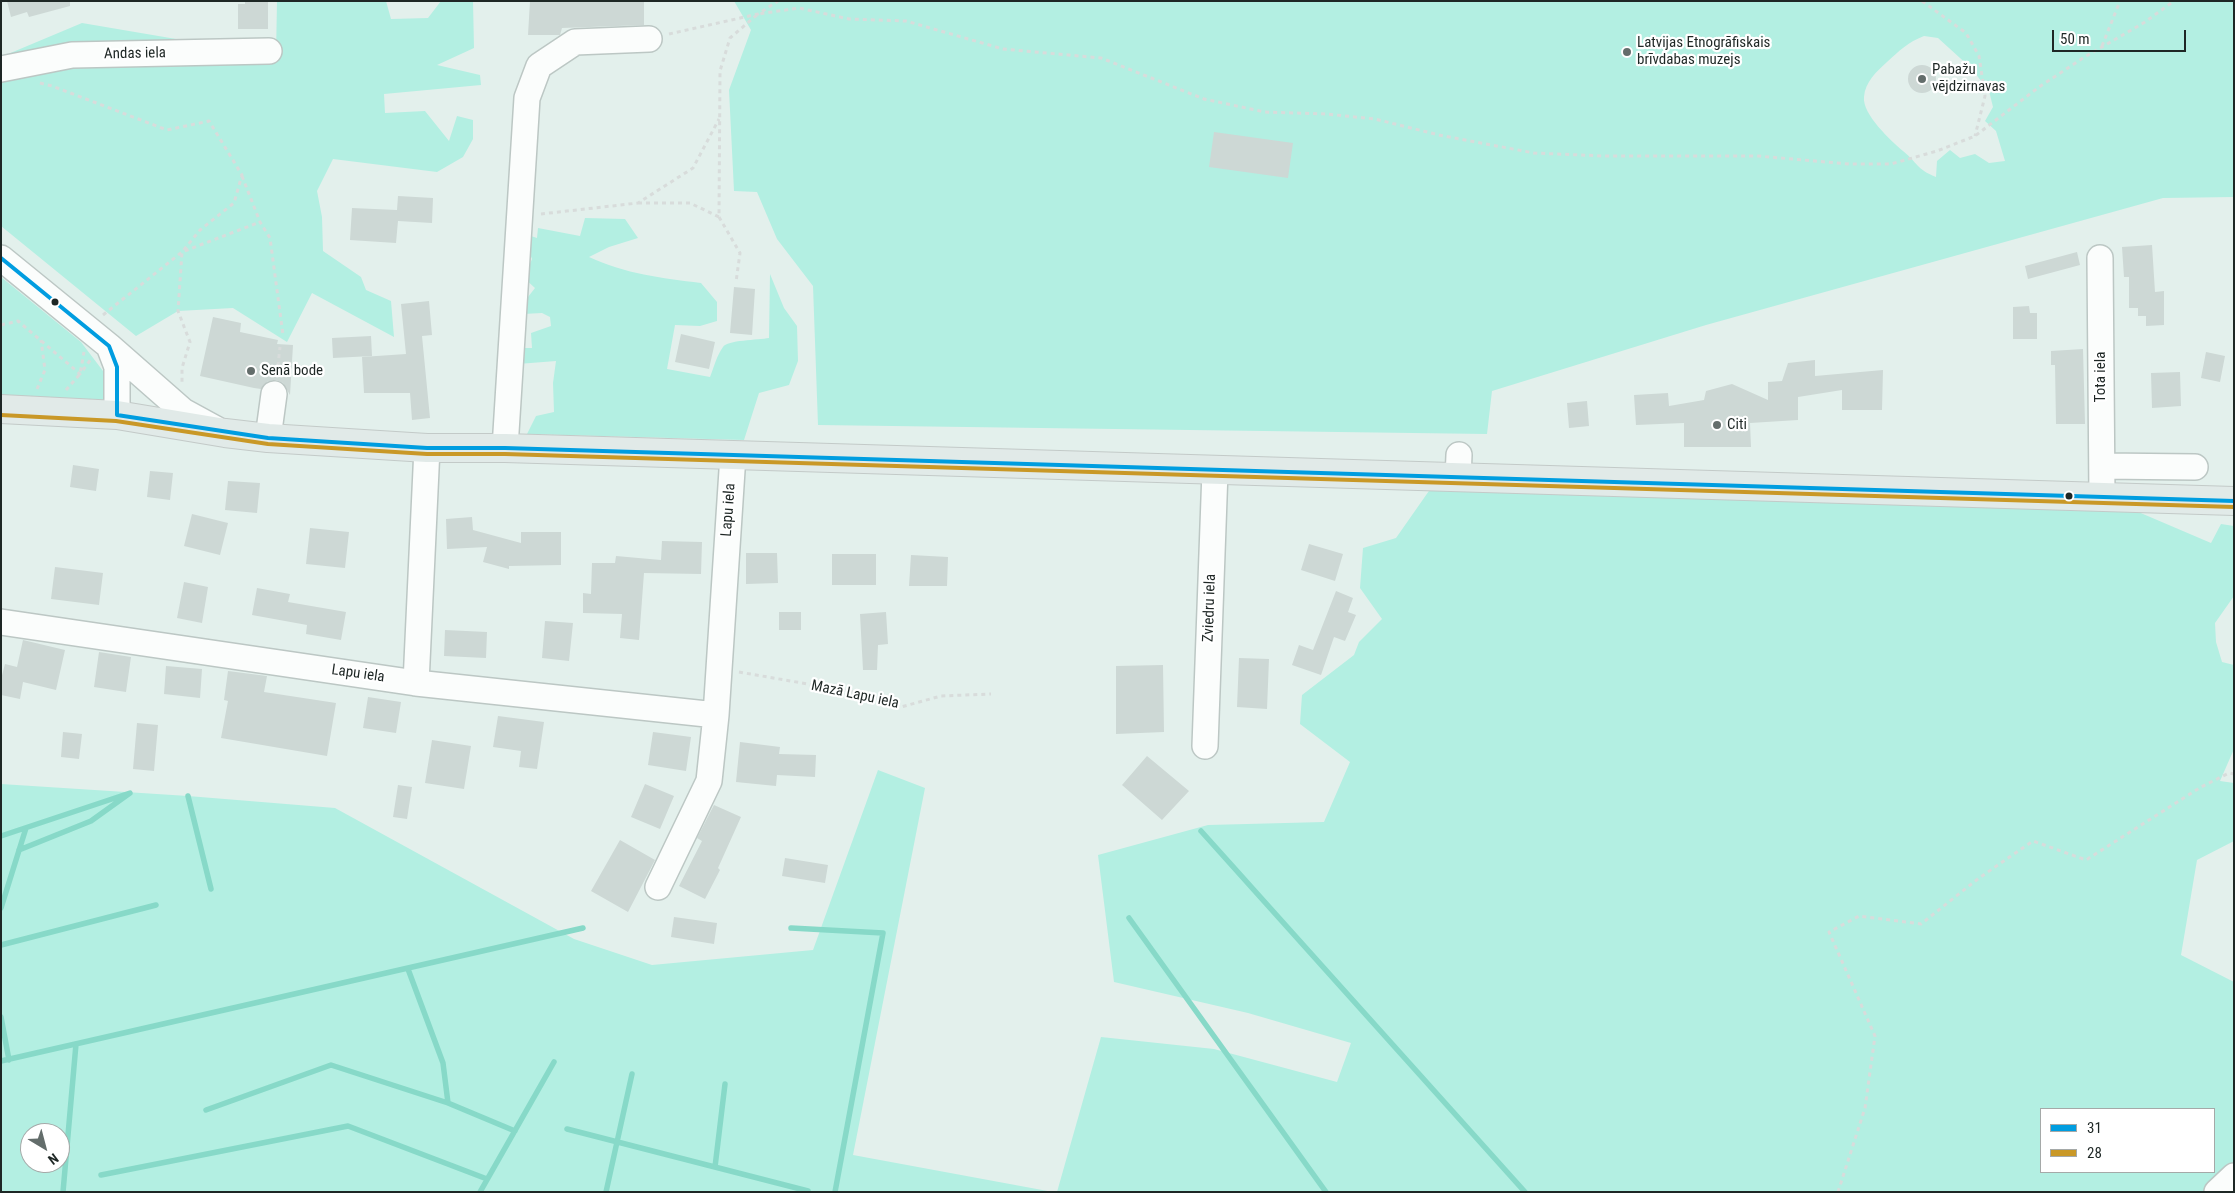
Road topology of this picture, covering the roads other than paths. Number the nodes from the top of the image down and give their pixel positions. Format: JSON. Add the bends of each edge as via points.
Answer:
{"nodes":[{"id":1,"x":649,"y":39,"type":"road end"},
{"id":2,"x":269,"y":52,"type":"dead end"},
{"id":3,"x":1,"y":69,"type":"edge"},
{"id":4,"x":1,"y":258,"type":"edge"},
{"id":5,"x":2100,"y":258,"type":"dead end"},
{"id":6,"x":108,"y":346,"type":"junction"},
{"id":7,"x":274,"y":394,"type":"road end"},
{"id":8,"x":1,"y":409,"type":"edge"},
{"id":9,"x":117,"y":415,"type":"junction"},
{"id":10,"x":225,"y":433,"type":"junction"},
{"id":11,"x":268,"y":438,"type":"junction"},
{"id":12,"x":428,"y":448,"type":"junction"},
{"id":13,"x":505,"y":448,"type":"junction"},
{"id":14,"x":733,"y":455,"type":"junction"},
{"id":15,"x":2102,"y":466,"type":"junction"},
{"id":16,"x":2195,"y":467,"type":"dead end"},
{"id":17,"x":1216,"y":471,"type":"junction"},
{"id":18,"x":2102,"y":497,"type":"junction"},
{"id":19,"x":2234,"y":501,"type":"edge"},
{"id":20,"x":1,"y":622,"type":"edge"},
{"id":21,"x":416,"y":683,"type":"junction"},
{"id":22,"x":716,"y":715,"type":"junction"},
{"id":23,"x":1205,"y":746,"type":"dead end"},
{"id":24,"x":658,"y":887,"type":"dead end"},
{"id":25,"x":2234,"y":1176,"type":"edge"},
{"id":26,"x":2218,"y":1192,"type":"edge"}],
"edges":[{"from":1,"to":13,"type":"street","via":[[575,42],[539,66],[527,98]]},
{"from":2,"to":3,"type":"street","name":"Andas iela","via":[[72,55]]},
{"from":4,"to":6,"type":"street"},
{"from":5,"to":15,"type":"street","name":"Tota iela"},
{"from":6,"to":9,"type":"street","via":[[117,367]]},
{"from":6,"to":10,"type":"street","via":[[183,411]]},
{"from":7,"to":11,"type":"street"},
{"from":8,"to":9,"type":"main road"},
{"from":9,"to":10,"type":"main road"},
{"from":10,"to":11,"type":"main road"},
{"from":11,"to":12,"type":"main road"},
{"from":12,"to":13,"type":"main road"},
{"from":12,"to":21,"type":"street"},
{"from":13,"to":14,"type":"main road"},
{"from":14,"to":17,"type":"main road"},
{"from":14,"to":22,"type":"street","name":"Lapu iela"},
{"from":15,"to":16,"type":"street"},
{"from":15,"to":18,"type":"street","name":"Tota iela"},
{"from":17,"to":18,"type":"main road","via":[[1458,466]]},
{"from":17,"to":23,"type":"street","name":"Zviedru iela"},
{"from":18,"to":19,"type":"main road"},
{"from":20,"to":21,"type":"street","name":"Lapu iela"},
{"from":21,"to":22,"type":"street","name":"Lapu iela"},
{"from":22,"to":24,"type":"street","name":"Lapu iela","via":[[709,781]]},
{"from":25,"to":26,"type":"street"}]}
